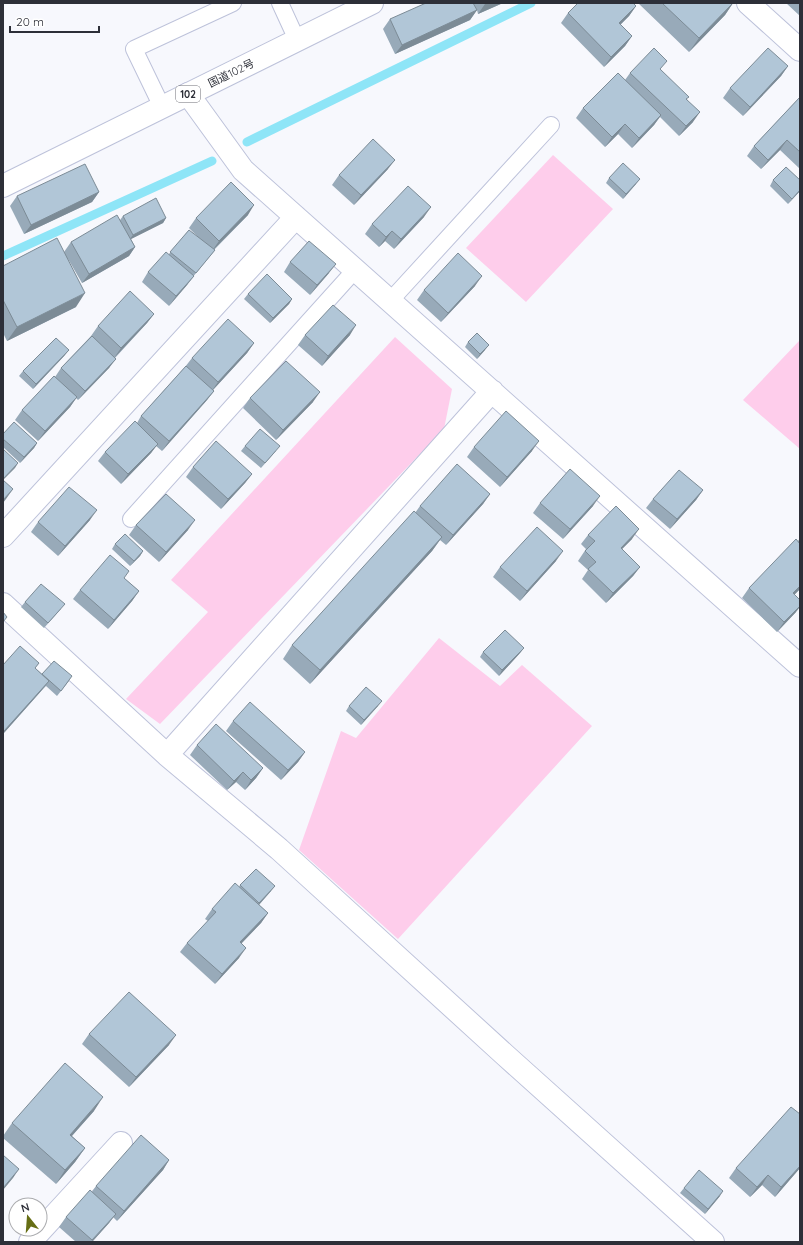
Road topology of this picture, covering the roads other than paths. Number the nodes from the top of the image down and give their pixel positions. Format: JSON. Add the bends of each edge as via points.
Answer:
{"nodes":[{"id":1,"x":233,"y":3,"type":"edge"},
{"id":2,"x":280,"y":3,"type":"edge"},
{"id":3,"x":372,"y":3,"type":"edge"},
{"id":4,"x":748,"y":3,"type":"edge"},
{"id":5,"x":297,"y":40,"type":"junction"},
{"id":6,"x":800,"y":50,"type":"edge"},
{"id":7,"x":188,"y":94,"type":"junction"},
{"id":8,"x":162,"y":107,"type":"junction"},
{"id":9,"x":551,"y":125,"type":"dead end"},
{"id":10,"x":3,"y":186,"type":"edge"},
{"id":11,"x":296,"y":217,"type":"junction"},
{"id":12,"x":355,"y":270,"type":"junction"},
{"id":13,"x":390,"y":301,"type":"junction"},
{"id":14,"x":492,"y":392,"type":"junction"},
{"id":15,"x":131,"y":519,"type":"dead end"},
{"id":16,"x":3,"y":536,"type":"edge"},
{"id":17,"x":3,"y":604,"type":"edge"},
{"id":18,"x":800,"y":666,"type":"edge"},
{"id":19,"x":167,"y":755,"type":"junction"},
{"id":20,"x":121,"y":1143,"type":"dead end"},
{"id":21,"x":30,"y":1242,"type":"edge"},
{"id":22,"x":714,"y":1242,"type":"edge"}],
"edges":[{"from":1,"to":8,"type":"lane","via":[[134,49]]},
{"from":2,"to":5,"type":"lane"},
{"from":3,"to":5,"type":"main road","name":"国道102号","number":"102"},
{"from":4,"to":6,"type":"main road"},
{"from":5,"to":7,"type":"main road","name":"国道102号","number":"102"},
{"from":7,"to":8,"type":"main road","name":"国道102号","number":"102"},
{"from":7,"to":11,"type":"main road","via":[[243,170]]},
{"from":8,"to":10,"type":"main road","name":"国道102号","number":"102"},
{"from":9,"to":13,"type":"lane"},
{"from":11,"to":12,"type":"main road"},
{"from":11,"to":16,"type":"main road"},
{"from":12,"to":13,"type":"main road"},
{"from":12,"to":15,"type":"lane"},
{"from":13,"to":14,"type":"main road"},
{"from":14,"to":18,"type":"main road"},
{"from":14,"to":19,"type":"main road"},
{"from":17,"to":19,"type":"main road"},
{"from":19,"to":22,"type":"main road","via":[[279,849]]},
{"from":20,"to":21,"type":"main road"}]}
